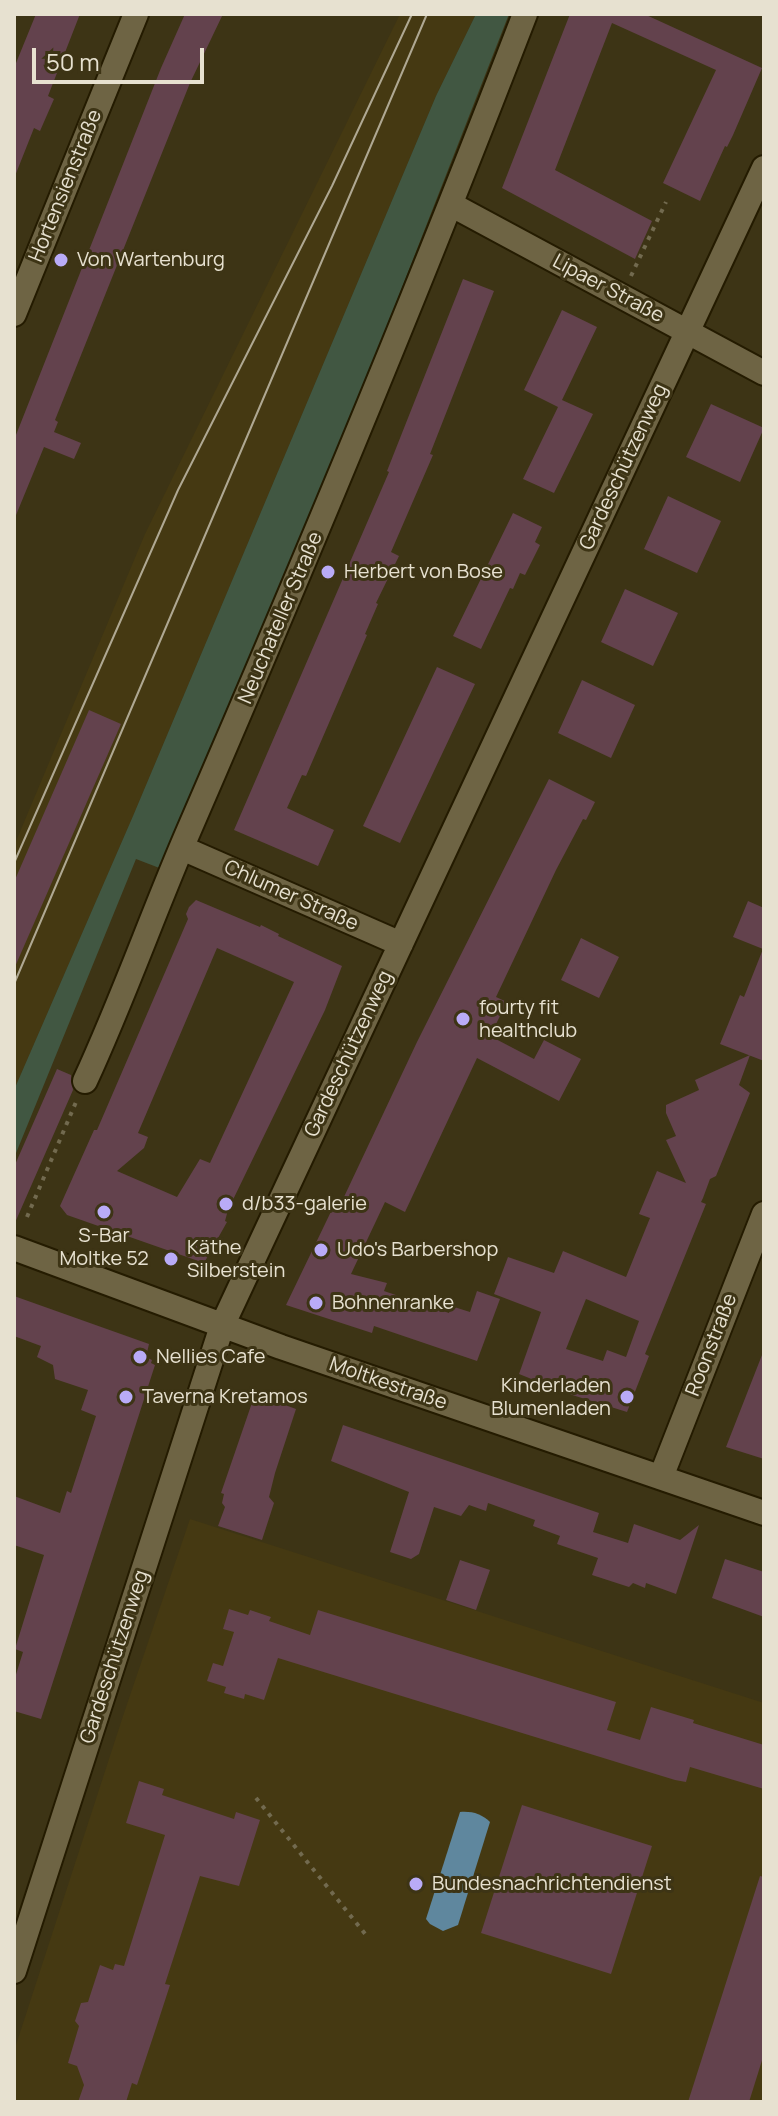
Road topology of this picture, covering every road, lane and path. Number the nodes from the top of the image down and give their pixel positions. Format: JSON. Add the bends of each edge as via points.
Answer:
{"nodes":[{"id":1,"x":136,"y":14,"type":"edge"},
{"id":2,"x":525,"y":14,"type":"edge"},
{"id":3,"x":764,"y":168,"type":"edge"},
{"id":4,"x":666,"y":202,"type":"dead end"},
{"id":5,"x":452,"y":205,"type":"junction"},
{"id":6,"x":629,"y":281,"type":"dead end"},
{"id":7,"x":14,"y":314,"type":"edge"},
{"id":8,"x":688,"y":331,"type":"junction"},
{"id":9,"x":764,"y":373,"type":"edge"},
{"id":10,"x":182,"y":848,"type":"junction"},
{"id":11,"x":401,"y":944,"type":"junction"},
{"id":12,"x":85,"y":1081,"type":"joint"},
{"id":13,"x":764,"y":1214,"type":"edge"},
{"id":14,"x":27,"y":1217,"type":"dead end"},
{"id":15,"x":14,"y":1248,"type":"edge"},
{"id":16,"x":222,"y":1326,"type":"junction"},
{"id":17,"x":661,"y":1477,"type":"junction"},
{"id":18,"x":764,"y":1513,"type":"edge"},
{"id":19,"x":256,"y":1798,"type":"dead end"},
{"id":20,"x":366,"y":1935,"type":"dead end"},
{"id":21,"x":14,"y":1971,"type":"edge"}],
"edges":[{"from":1,"to":7,"type":"street","name":"Hortensienstraße"},
{"from":2,"to":5,"type":"street","name":"Neuchateller Straße"},
{"from":3,"to":8,"type":"street","name":"Gardeschützenweg"},
{"from":4,"to":6,"type":"path"},
{"from":5,"to":8,"type":"street","name":"Lipaer Straße"},
{"from":5,"to":10,"type":"street","name":"Neuchateller Straße"},
{"from":8,"to":9,"type":"street","name":"Lipaer Straße"},
{"from":8,"to":11,"type":"street","name":"Gardeschützenweg"},
{"from":10,"to":11,"type":"street","name":"Chlumer Straße"},
{"from":10,"to":12,"type":"street","name":"Neuchateller Straße"},
{"from":11,"to":16,"type":"street","name":"Gardeschützenweg"},
{"from":12,"to":14,"type":"path"},
{"from":13,"to":17,"type":"street","name":"Roonstraße"},
{"from":15,"to":16,"type":"street","name":"Moltkestraße"},
{"from":16,"to":17,"type":"street","name":"Moltkestraße"},
{"from":16,"to":21,"type":"street","name":"Gardeschützenweg"},
{"from":17,"to":18,"type":"street","name":"Moltkestraße"},
{"from":19,"to":20,"type":"path"}]}
